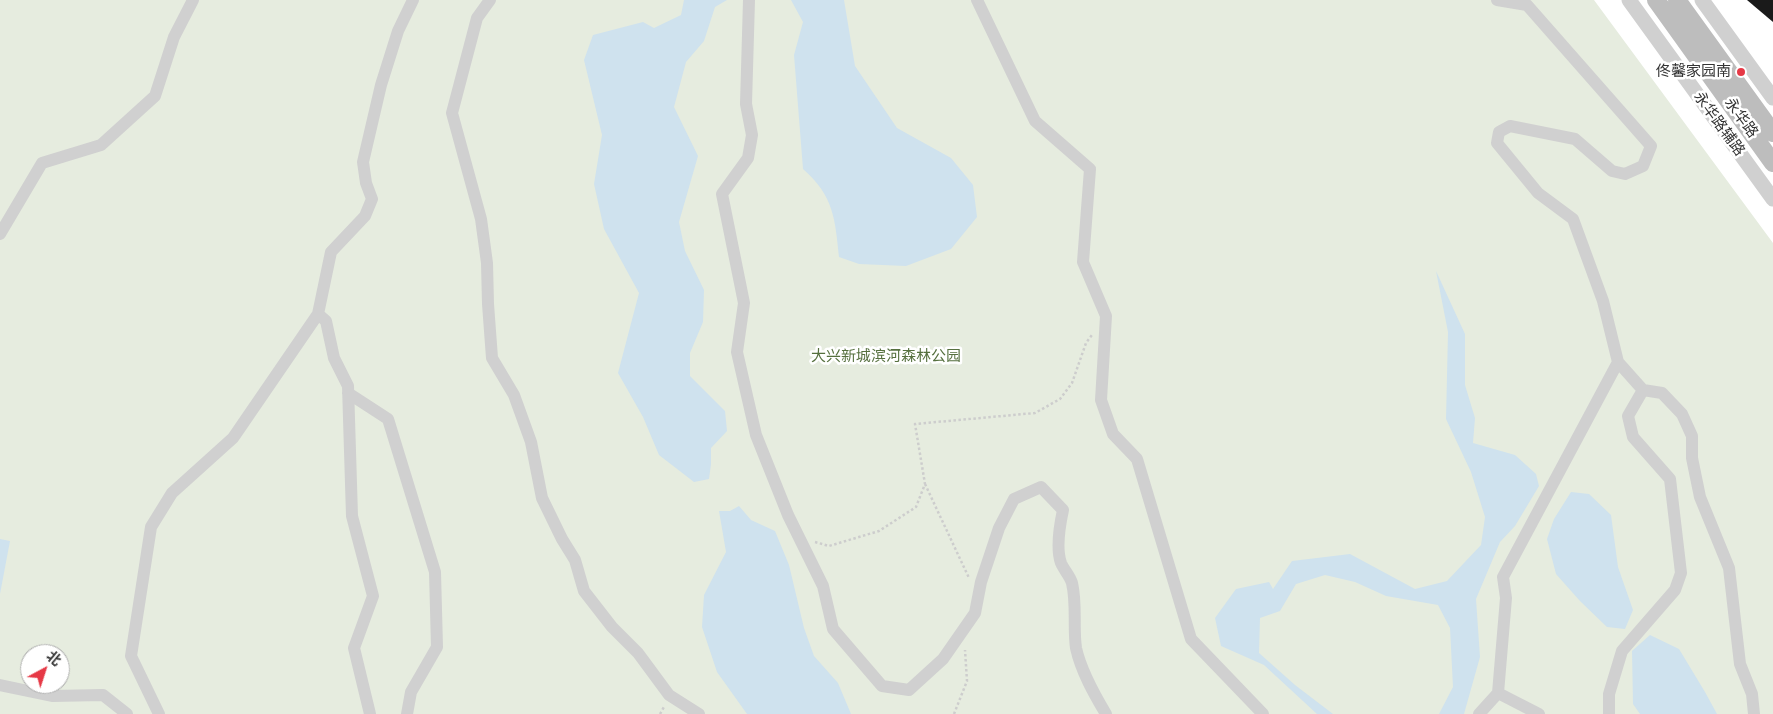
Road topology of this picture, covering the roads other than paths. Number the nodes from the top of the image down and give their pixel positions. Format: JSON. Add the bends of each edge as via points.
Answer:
{"nodes":[{"id":1,"x":194,"y":0,"type":"edge"},
{"id":2,"x":413,"y":0,"type":"edge"},
{"id":3,"x":490,"y":0,"type":"edge"},
{"id":4,"x":749,"y":0,"type":"edge"},
{"id":5,"x":977,"y":0,"type":"edge"},
{"id":6,"x":1497,"y":0,"type":"edge"},
{"id":7,"x":1629,"y":0,"type":"edge"},
{"id":8,"x":1656,"y":0,"type":"edge"},
{"id":9,"x":1677,"y":0,"type":"edge"},
{"id":10,"x":1702,"y":0,"type":"edge"},
{"id":11,"x":1773,"y":98,"type":"edge"},
{"id":12,"x":1773,"y":133,"type":"edge"},
{"id":13,"x":1773,"y":164,"type":"edge"},
{"id":14,"x":1773,"y":199,"type":"edge"},
{"id":15,"x":0,"y":234,"type":"edge"},
{"id":16,"x":318,"y":314,"type":"junction"},
{"id":17,"x":1618,"y":362,"type":"junction"},
{"id":18,"x":1643,"y":390,"type":"junction"},
{"id":19,"x":348,"y":393,"type":"junction"},
{"id":20,"x":0,"y":686,"type":"edge"},
{"id":21,"x":1498,"y":693,"type":"junction"},
{"id":22,"x":127,"y":714,"type":"edge"},
{"id":23,"x":159,"y":714,"type":"edge"},
{"id":24,"x":370,"y":714,"type":"edge"},
{"id":25,"x":407,"y":714,"type":"edge"},
{"id":26,"x":699,"y":714,"type":"edge"},
{"id":27,"x":1106,"y":714,"type":"edge"},
{"id":28,"x":1263,"y":714,"type":"edge"},
{"id":29,"x":1478,"y":714,"type":"edge"},
{"id":30,"x":1539,"y":714,"type":"edge"},
{"id":31,"x":1609,"y":714,"type":"edge"},
{"id":32,"x":1754,"y":714,"type":"edge"}],
"edges":[{"from":1,"to":15,"type":"street","via":[[174,37],[155,96],[100,145],[42,163]]},
{"from":2,"to":16,"type":"street","via":[[398,31],[381,85],[363,162],[372,199],[365,216],[331,252]]},
{"from":3,"to":26,"type":"street","via":[[477,18],[452,113],[481,219],[487,262],[492,358],[514,395],[530,442],[542,498],[575,560],[584,591],[612,627],[638,653],[669,695]]},
{"from":4,"to":27,"type":"street","via":[[746,104],[752,135],[748,158],[722,194],[744,303],[737,352],[756,436],[795,530],[823,586],[833,629],[882,686],[909,690],[943,659],[975,613],[981,582],[999,528],[1014,499],[1041,487],[1063,510],[1059,533],[1060,561],[1072,582],[1076,647],[1096,698]]},
{"from":5,"to":28,"type":"street","via":[[1035,121],[1090,169],[1083,262],[1106,316],[1101,400],[1113,434],[1137,459],[1191,639]]},
{"from":6,"to":17,"type":"street","via":[[1526,5],[1651,146],[1643,166],[1625,174],[1612,171],[1575,139],[1510,126],[1499,132],[1498,143],[1538,193],[1573,219],[1603,301]]},
{"from":7,"to":14,"type":"street","name":"永华路辅路"},
{"from":8,"to":13,"type":"main road","name":"永华路"},
{"from":9,"to":12,"type":"main road","name":"永华路"},
{"from":10,"to":11,"type":"street"},
{"from":16,"to":19,"type":"street","via":[[326,321],[334,358],[348,386]]},
{"from":16,"to":23,"type":"street","via":[[233,438],[172,493],[151,527],[131,656]]},
{"from":17,"to":18,"type":"street"},
{"from":17,"to":21,"type":"street","via":[[1503,577],[1506,598]]},
{"from":18,"to":31,"type":"street","via":[[1628,416],[1634,437],[1670,479],[1681,573],[1675,590],[1622,651],[1609,694]]},
{"from":18,"to":32,"type":"street","via":[[1662,393],[1682,414],[1692,436],[1692,458],[1700,497],[1729,568],[1740,664],[1752,694]]},
{"from":19,"to":24,"type":"street","via":[[352,516],[373,596],[354,648]]},
{"from":19,"to":25,"type":"street","via":[[388,419],[434,572],[437,648],[411,692]]},
{"from":20,"to":22,"type":"street","via":[[52,696],[103,695]]},
{"from":21,"to":29,"type":"street"},
{"from":21,"to":30,"type":"street"}]}
